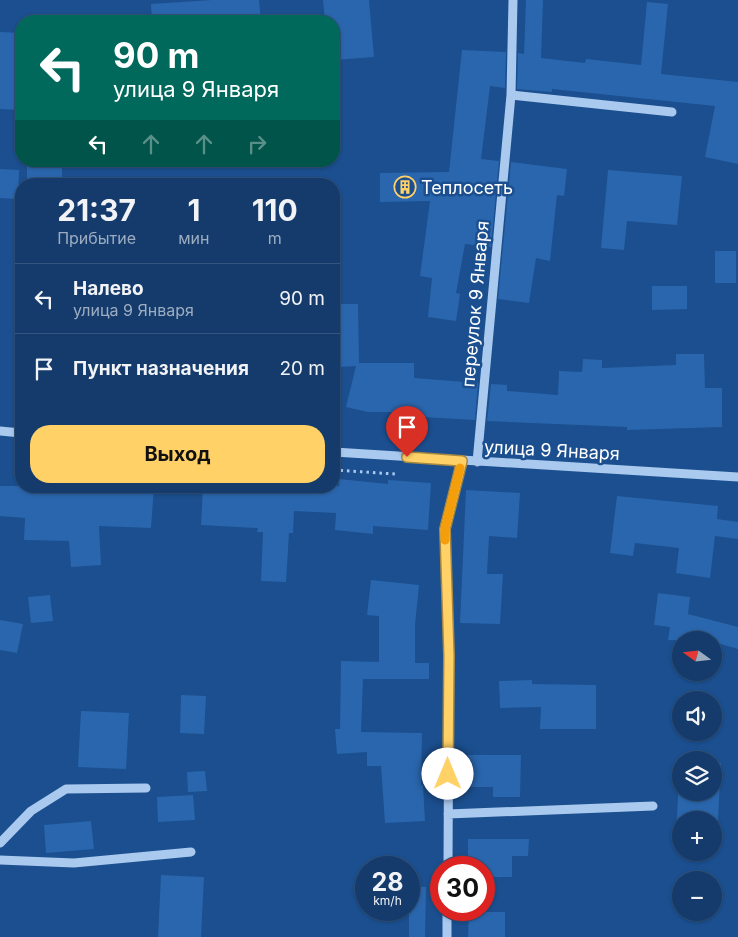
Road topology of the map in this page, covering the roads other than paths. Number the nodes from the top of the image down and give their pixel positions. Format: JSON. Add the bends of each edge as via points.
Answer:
{"nodes":[{"id":1,"x":513,"y":0,"type":"edge"},
{"id":2,"x":511,"y":94,"type":"junction"},
{"id":3,"x":672,"y":112,"type":"dead end"},
{"id":4,"x":0,"y":431,"type":"edge"},
{"id":5,"x":15,"y":432,"type":"edge"},
{"id":6,"x":340,"y":452,"type":"edge"},
{"id":7,"x":462,"y":461,"type":"junction"},
{"id":8,"x":477,"y":462,"type":"junction"},
{"id":9,"x":738,"y":477,"type":"edge"},
{"id":10,"x":146,"y":788,"type":"dead end"},
{"id":11,"x":654,"y":806,"type":"dead end"},
{"id":12,"x":448,"y":814,"type":"junction"},
{"id":13,"x":0,"y":843,"type":"edge"},
{"id":14,"x":192,"y":852,"type":"dead end"},
{"id":15,"x":448,"y":856,"type":"edge"},
{"id":16,"x":0,"y":860,"type":"edge"},
{"id":17,"x":447,"y":921,"type":"edge"},
{"id":18,"x":447,"y":937,"type":"edge"}],
"edges":[{"from":1,"to":2,"type":"street","name":"переулок 9 Января"},
{"from":2,"to":3,"type":"street"},
{"from":2,"to":8,"type":"street","name":"переулок 9 Января"},
{"from":4,"to":5,"type":"street"},
{"from":6,"to":7,"type":"street","name":"улица 9 Января"},
{"from":7,"to":8,"type":"street","name":"улица 9 Января"},
{"from":7,"to":12,"type":"street","via":[[445,529],[449,656]]},
{"from":8,"to":9,"type":"street","name":"улица 9 Января"},
{"from":10,"to":13,"type":"street","via":[[66,789],[31,811]]},
{"from":11,"to":12,"type":"street"},
{"from":12,"to":15,"type":"street"},
{"from":14,"to":16,"type":"street","via":[[74,863]]},
{"from":17,"to":18,"type":"street"}]}
